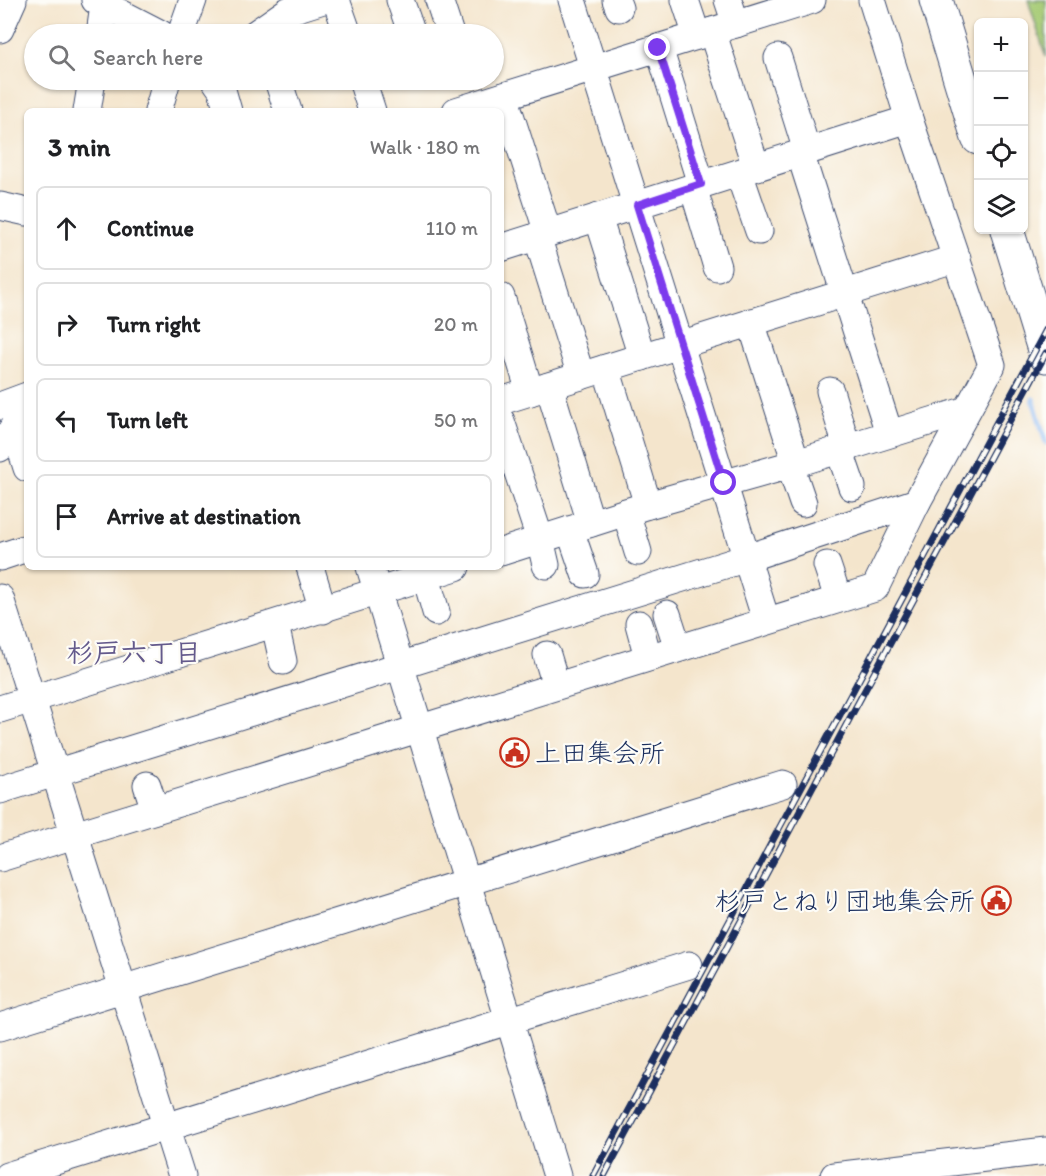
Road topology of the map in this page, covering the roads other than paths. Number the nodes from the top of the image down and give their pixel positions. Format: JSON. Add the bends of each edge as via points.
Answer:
{"nodes":[{"id":1,"x":13,"y":0,"type":"edge"},
{"id":2,"x":194,"y":0,"type":"edge"},
{"id":3,"x":323,"y":0,"type":"edge"},
{"id":4,"x":336,"y":0,"type":"edge"},
{"id":5,"x":400,"y":0,"type":"edge"},
{"id":6,"x":439,"y":0,"type":"edge"},
{"id":7,"x":572,"y":0,"type":"edge"},
{"id":8,"x":686,"y":0,"type":"edge"},
{"id":9,"x":872,"y":0,"type":"edge"},
{"id":10,"x":936,"y":0,"type":"edge"},
{"id":11,"x":100,"y":2,"type":"edge"},
{"id":12,"x":796,"y":2,"type":"edge"},
{"id":13,"x":295,"y":4,"type":"edge"},
{"id":14,"x":718,"y":23,"type":"edge"},
{"id":15,"x":100,"y":24,"type":"edge"},
{"id":16,"x":142,"y":24,"type":"edge"},
{"id":17,"x":185,"y":24,"type":"edge"},
{"id":18,"x":272,"y":24,"type":"edge"},
{"id":19,"x":344,"y":24,"type":"edge"},
{"id":20,"x":408,"y":24,"type":"edge"},
{"id":21,"x":447,"y":24,"type":"edge"},
{"id":22,"x":0,"y":29,"type":"edge"},
{"id":23,"x":658,"y":48,"type":"junction"},
{"id":24,"x":778,"y":58,"type":"dead end"},
{"id":25,"x":593,"y":68,"type":"junction"},
{"id":26,"x":90,"y":90,"type":"edge"},
{"id":27,"x":164,"y":90,"type":"edge"},
{"id":28,"x":222,"y":90,"type":"edge"},
{"id":29,"x":281,"y":90,"type":"edge"},
{"id":30,"x":365,"y":90,"type":"edge"},
{"id":31,"x":504,"y":96,"type":"junction"},
{"id":32,"x":87,"y":108,"type":"edge"},
{"id":33,"x":159,"y":108,"type":"edge"},
{"id":34,"x":227,"y":108,"type":"edge"},
{"id":35,"x":287,"y":108,"type":"edge"},
{"id":36,"x":371,"y":108,"type":"edge"},
{"id":37,"x":466,"y":108,"type":"edge"},
{"id":38,"x":909,"y":119,"type":"junction"},
{"id":39,"x":974,"y":126,"type":"edge"},
{"id":40,"x":804,"y":152,"type":"junction"},
{"id":41,"x":747,"y":170,"type":"junction"},
{"id":42,"x":697,"y":186,"type":"junction"},
{"id":43,"x":637,"y":205,"type":"junction"},
{"id":44,"x":0,"y":206,"type":"edge"},
{"id":45,"x":24,"y":211,"type":"edge"},
{"id":46,"x":598,"y":217,"type":"junction"},
{"id":47,"x":759,"y":231,"type":"dead end"},
{"id":48,"x":1008,"y":234,"type":"edge"},
{"id":49,"x":542,"y":235,"type":"junction"},
{"id":50,"x":504,"y":247,"type":"edge"},
{"id":51,"x":957,"y":258,"type":"junction"},
{"id":52,"x":717,"y":267,"type":"dead end"},
{"id":53,"x":845,"y":294,"type":"junction"},
{"id":54,"x":504,"y":304,"type":"edge"},
{"id":55,"x":751,"y":322,"type":"junction"},
{"id":56,"x":680,"y":345,"type":"junction"},
{"id":57,"x":642,"y":357,"type":"junction"},
{"id":58,"x":1046,"y":357,"type":"edge"},
{"id":59,"x":606,"y":368,"type":"junction"},
{"id":60,"x":581,"y":376,"type":"junction"},
{"id":61,"x":540,"y":389,"type":"junction"},
{"id":62,"x":830,"y":392,"type":"dead end"},
{"id":63,"x":504,"y":400,"type":"edge"},
{"id":64,"x":24,"y":401,"type":"edge"},
{"id":65,"x":967,"y":410,"type":"junction"},
{"id":66,"x":10,"y":422,"type":"edge"},
{"id":67,"x":504,"y":430,"type":"edge"},
{"id":68,"x":890,"y":433,"type":"junction"},
{"id":69,"x":843,"y":448,"type":"junction"},
{"id":70,"x":24,"y":460,"type":"edge"},
{"id":71,"x":793,"y":464,"type":"junction"},
{"id":72,"x":724,"y":483,"type":"junction"},
{"id":73,"x":852,"y":487,"type":"dead end"},
{"id":74,"x":917,"y":502,"type":"junction"},
{"id":75,"x":803,"y":503,"type":"dead end"},
{"id":76,"x":637,"y":509,"type":"junction"},
{"id":77,"x":581,"y":526,"type":"junction"},
{"id":78,"x":24,"y":549,"type":"edge"},
{"id":79,"x":504,"y":552,"type":"edge"},
{"id":80,"x":543,"y":552,"type":"junction"},
{"id":81,"x":638,"y":552,"type":"dead end"},
{"id":82,"x":0,"y":557,"type":"edge"},
{"id":83,"x":747,"y":558,"type":"junction"},
{"id":84,"x":827,"y":565,"type":"dead end"},
{"id":85,"x":311,"y":570,"type":"edge"},
{"id":86,"x":371,"y":570,"type":"edge"},
{"id":87,"x":447,"y":570,"type":"edge"},
{"id":88,"x":585,"y":574,"type":"dead end"},
{"id":89,"x":426,"y":577,"type":"junction"},
{"id":90,"x":377,"y":593,"type":"junction"},
{"id":91,"x":0,"y":598,"type":"edge"},
{"id":92,"x":838,"y":598,"type":"junction"},
{"id":93,"x":323,"y":610,"type":"junction"},
{"id":94,"x":436,"y":612,"type":"dead end"},
{"id":95,"x":667,"y":614,"type":"dead end"},
{"id":96,"x":766,"y":620,"type":"junction"},
{"id":97,"x":639,"y":624,"type":"dead end"},
{"id":98,"x":275,"y":625,"type":"junction"},
{"id":99,"x":5,"y":633,"type":"edge"},
{"id":100,"x":678,"y":648,"type":"junction"},
{"id":101,"x":548,"y":655,"type":"dead end"},
{"id":102,"x":648,"y":657,"type":"junction"},
{"id":103,"x":284,"y":661,"type":"dead end"},
{"id":104,"x":401,"y":666,"type":"junction"},
{"id":105,"x":556,"y":685,"type":"junction"},
{"id":106,"x":30,"y":700,"type":"junction"},
{"id":107,"x":0,"y":709,"type":"edge"},
{"id":108,"x":420,"y":728,"type":"junction"},
{"id":109,"x":54,"y":774,"type":"junction"},
{"id":110,"x":783,"y":784,"type":"dead end"},
{"id":111,"x":0,"y":790,"type":"edge"},
{"id":112,"x":74,"y":835,"type":"junction"},
{"id":113,"x":0,"y":858,"type":"edge"},
{"id":114,"x":465,"y":874,"type":"junction"},
{"id":115,"x":689,"y":965,"type":"dead end"},
{"id":116,"x":122,"y":989,"type":"junction"},
{"id":117,"x":510,"y":1020,"type":"junction"},
{"id":118,"x":0,"y":1027,"type":"edge"},
{"id":119,"x":166,"y":1127,"type":"junction"},
{"id":120,"x":1046,"y":1151,"type":"edge"},
{"id":121,"x":7,"y":1176,"type":"edge"},
{"id":122,"x":182,"y":1176,"type":"edge"},
{"id":123,"x":557,"y":1176,"type":"edge"},
{"id":124,"x":834,"y":1176,"type":"edge"}],
"edges":[{"from":1,"to":22,"type":"street"},
{"from":2,"to":17,"type":"street"},
{"from":3,"to":13,"type":"street"},
{"from":4,"to":19,"type":"street"},
{"from":5,"to":20,"type":"street"},
{"from":6,"to":21,"type":"street"},
{"from":7,"to":25,"type":"street"},
{"from":8,"to":14,"type":"street"},
{"from":9,"to":38,"type":"street"},
{"from":10,"to":39,"type":"main road"},
{"from":11,"to":15,"type":"street"},
{"from":11,"to":16,"type":"street"},
{"from":12,"to":14,"type":"street"},
{"from":13,"to":18,"type":"street"},
{"from":14,"to":23,"type":"street"},
{"from":14,"to":41,"type":"street"},
{"from":23,"to":25,"type":"street"},
{"from":23,"to":42,"type":"street"},
{"from":24,"to":40,"type":"street"},
{"from":25,"to":31,"type":"street"},
{"from":25,"to":43,"type":"street"},
{"from":26,"to":32,"type":"street"},
{"from":27,"to":33,"type":"street"},
{"from":28,"to":34,"type":"street"},
{"from":29,"to":35,"type":"street"},
{"from":30,"to":36,"type":"street"},
{"from":31,"to":37,"type":"street"},
{"from":31,"to":49,"type":"street"},
{"from":38,"to":40,"type":"street"},
{"from":38,"to":51,"type":"street"},
{"from":40,"to":41,"type":"street"},
{"from":40,"to":53,"type":"street"},
{"from":41,"to":42,"type":"street"},
{"from":41,"to":47,"type":"street"},
{"from":42,"to":43,"type":"street"},
{"from":42,"to":52,"type":"street"},
{"from":43,"to":46,"type":"street"},
{"from":43,"to":56,"type":"street"},
{"from":44,"to":45,"type":"street"},
{"from":46,"to":49,"type":"street"},
{"from":46,"to":57,"type":"street"},
{"from":48,"to":58,"type":"main road"},
{"from":49,"to":50,"type":"street"},
{"from":49,"to":60,"type":"street"},
{"from":51,"to":53,"type":"street"},
{"from":51,"to":65,"type":"street","via":[[993,365]]},
{"from":53,"to":55,"type":"street"},
{"from":53,"to":68,"type":"street"},
{"from":54,"to":61,"type":"street"},
{"from":55,"to":56,"type":"street"},
{"from":55,"to":71,"type":"street"},
{"from":56,"to":57,"type":"street"},
{"from":56,"to":72,"type":"street"},
{"from":57,"to":59,"type":"street"},
{"from":59,"to":60,"type":"street"},
{"from":59,"to":76,"type":"street"},
{"from":60,"to":61,"type":"street"},
{"from":61,"to":63,"type":"street"},
{"from":61,"to":77,"type":"street"},
{"from":62,"to":69,"type":"street"},
{"from":64,"to":66,"type":"street"},
{"from":65,"to":68,"type":"street"},
{"from":65,"to":74,"type":"street"},
{"from":66,"to":70,"type":"street"},
{"from":67,"to":80,"type":"street"},
{"from":68,"to":69,"type":"street"},
{"from":69,"to":71,"type":"street"},
{"from":69,"to":73,"type":"street"},
{"from":71,"to":72,"type":"street"},
{"from":71,"to":75,"type":"street"},
{"from":72,"to":76,"type":"street"},
{"from":72,"to":83,"type":"street"},
{"from":74,"to":83,"type":"street"},
{"from":74,"to":92,"type":"street","via":[[875,588]]},
{"from":76,"to":77,"type":"street"},
{"from":76,"to":81,"type":"street"},
{"from":77,"to":80,"type":"street"},
{"from":77,"to":88,"type":"street"},
{"from":78,"to":82,"type":"street"},
{"from":79,"to":80,"type":"street"},
{"from":83,"to":96,"type":"street"},
{"from":83,"to":104,"type":"street"},
{"from":84,"to":92,"type":"street"},
{"from":85,"to":93,"type":"street"},
{"from":86,"to":90,"type":"street"},
{"from":87,"to":89,"type":"street"},
{"from":89,"to":90,"type":"street"},
{"from":89,"to":94,"type":"street"},
{"from":90,"to":93,"type":"street"},
{"from":90,"to":104,"type":"street"},
{"from":91,"to":99,"type":"street"},
{"from":92,"to":96,"type":"street"},
{"from":93,"to":98,"type":"street"},
{"from":95,"to":100,"type":"street"},
{"from":96,"to":100,"type":"street"},
{"from":97,"to":102,"type":"street"},
{"from":98,"to":103,"type":"street"},
{"from":98,"to":106,"type":"street"},
{"from":99,"to":106,"type":"street"},
{"from":100,"to":102,"type":"street"},
{"from":101,"to":105,"type":"street"},
{"from":102,"to":105,"type":"street"},
{"from":104,"to":108,"type":"street"},
{"from":104,"to":109,"type":"street"},
{"from":105,"to":108,"type":"street"},
{"from":106,"to":107,"type":"street"},
{"from":106,"to":109,"type":"street"},
{"from":108,"to":112,"type":"street","via":[[151,797]]},
{"from":108,"to":114,"type":"street"},
{"from":109,"to":111,"type":"street"},
{"from":109,"to":112,"type":"street"},
{"from":110,"to":114,"type":"street"},
{"from":112,"to":113,"type":"street"},
{"from":112,"to":116,"type":"street"},
{"from":114,"to":116,"type":"street"},
{"from":114,"to":117,"type":"street"},
{"from":115,"to":117,"type":"street"},
{"from":116,"to":118,"type":"street"},
{"from":116,"to":119,"type":"street"},
{"from":117,"to":119,"type":"street"},
{"from":117,"to":123,"type":"street"},
{"from":119,"to":121,"type":"street"},
{"from":119,"to":122,"type":"street"},
{"from":120,"to":124,"type":"street"}]}
